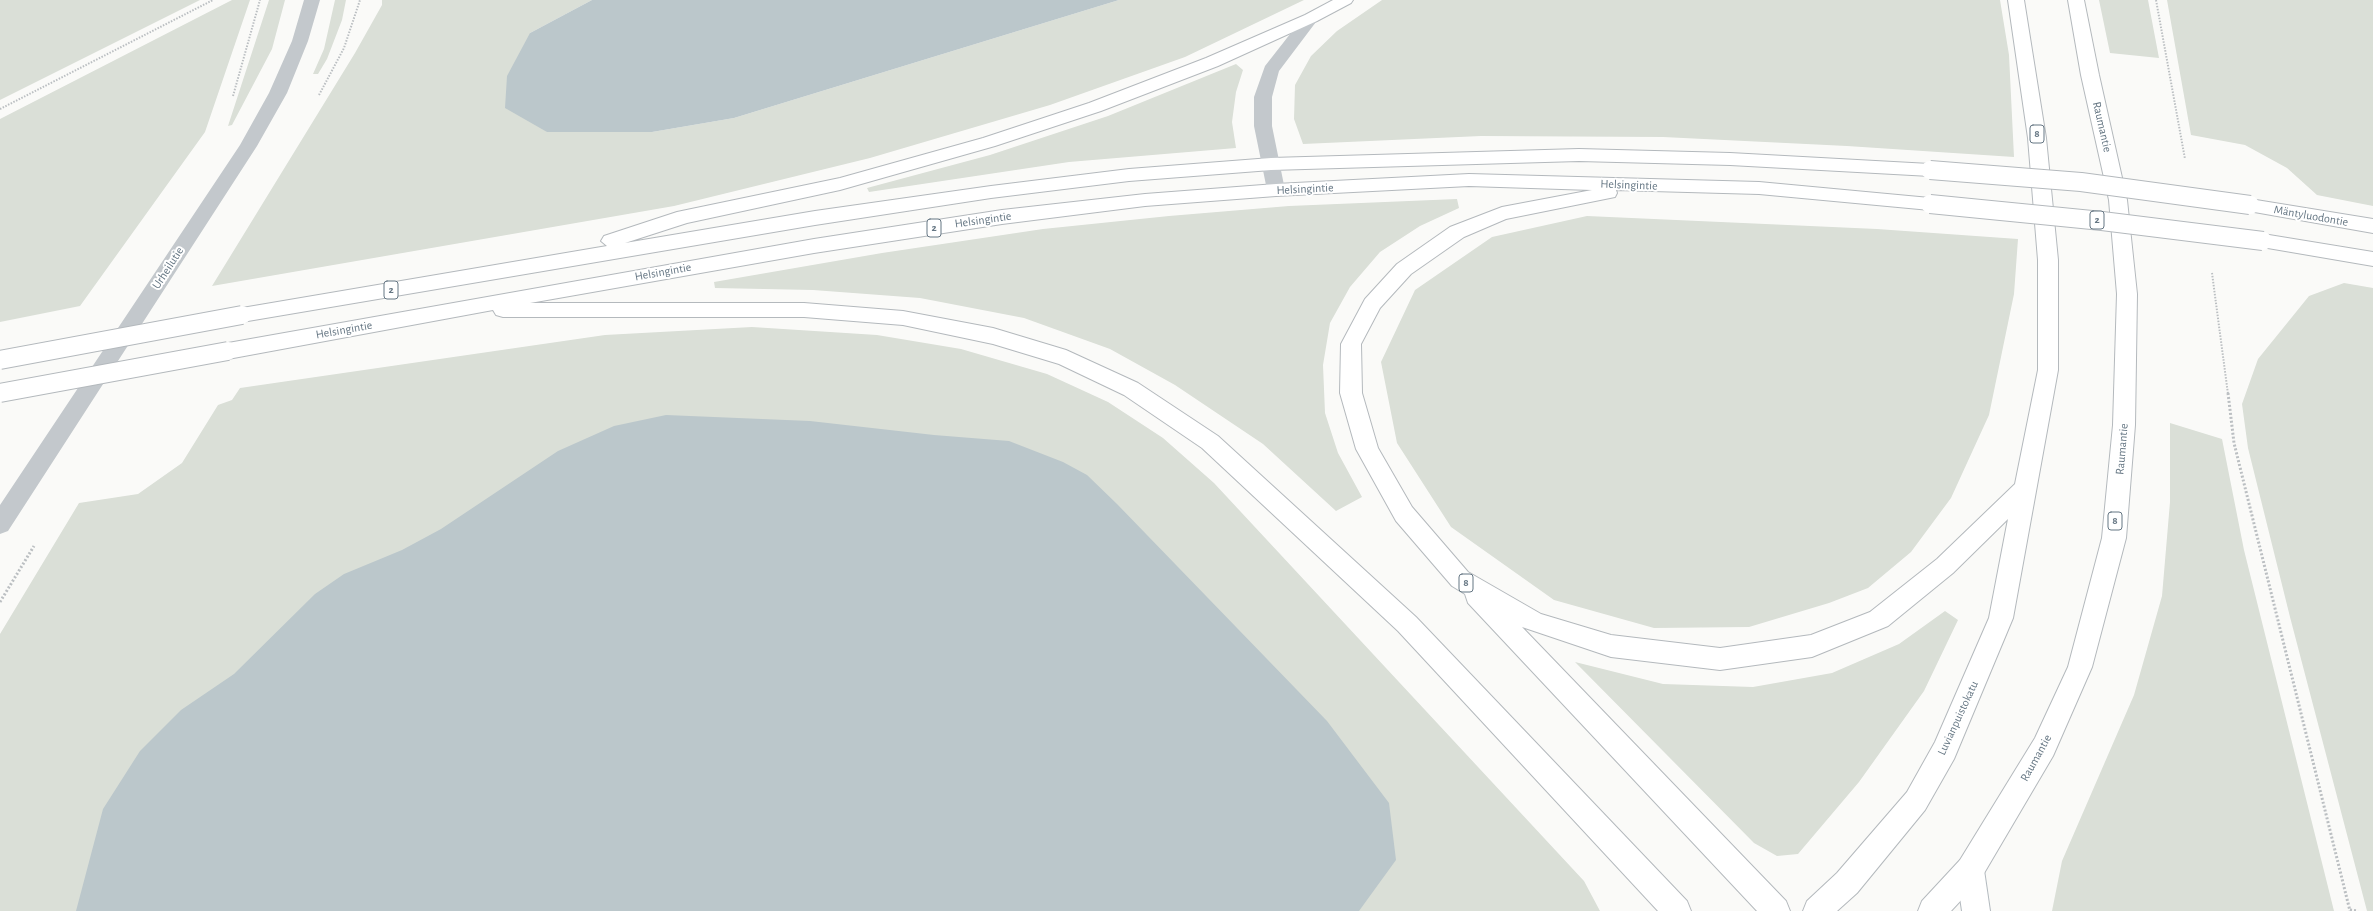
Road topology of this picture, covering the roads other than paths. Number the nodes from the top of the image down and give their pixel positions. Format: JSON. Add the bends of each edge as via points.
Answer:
{"nodes":[{"id":1,"x":312,"y":0,"type":"edge"},
{"id":2,"x":1345,"y":0,"type":"edge"},
{"id":3,"x":2016,"y":0,"type":"edge"},
{"id":4,"x":2076,"y":0,"type":"edge"},
{"id":5,"x":1311,"y":18,"type":"junction"},
{"id":6,"x":1271,"y":164,"type":"junction"},
{"id":7,"x":1648,"y":186,"type":"junction"},
{"id":8,"x":1276,"y":190,"type":"junction"},
{"id":9,"x":2373,"y":226,"type":"edge"},
{"id":10,"x":2373,"y":259,"type":"edge"},
{"id":11,"x":540,"y":264,"type":"junction"},
{"id":12,"x":447,"y":311,"type":"junction"},
{"id":13,"x":0,"y":360,"type":"edge"},
{"id":14,"x":0,"y":393,"type":"edge"},
{"id":15,"x":2024,"y":489,"type":"junction"},
{"id":16,"x":0,"y":524,"type":"edge"},
{"id":17,"x":1460,"y":579,"type":"junction"},
{"id":18,"x":1970,"y":870,"type":"junction"},
{"id":19,"x":1677,"y":911,"type":"edge"},
{"id":20,"x":1776,"y":911,"type":"edge"},
{"id":21,"x":1817,"y":911,"type":"edge"},
{"id":22,"x":1932,"y":911,"type":"edge"},
{"id":23,"x":1976,"y":911,"type":"edge"}],
"edges":[{"from":1,"to":16,"type":"street","name":"Urheilutie","via":[[300,41],[278,93],[248,146]]},
{"from":2,"to":5,"type":"main road"},
{"from":3,"to":15,"type":"main road","number":"8","via":[[2037,138],[2048,260],[2048,370]]},
{"from":4,"to":18,"type":"main road","name":"Raumantie","number":"8","via":[[2118,200],[2126,294],[2124,425],[2114,538],[2080,667],[2044,747]]},
{"from":5,"to":6,"type":"street","via":[[1271,70],[1263,97],[1263,126]]},
{"from":5,"to":11,"type":"main road","via":[[1212,62],[1095,107],[989,142],[840,184],[684,217]]},
{"from":6,"to":8,"type":"street"},
{"from":6,"to":9,"type":"main road","name":"Mäntyluodontie","number":"2","bridge":true,"via":[[1579,154],[1930,170],[2081,182]]},
{"from":6,"to":11,"type":"main road","number":"2","via":[[1129,175],[991,192],[815,218]]},
{"from":7,"to":8,"type":"main road","name":"Helsingintie","number":"2","via":[[1469,180]]},
{"from":7,"to":10,"type":"main road","name":"Helsingintie","number":"2","bridge":true,"via":[[1758,188],[2102,220],[2264,241]]},
{"from":7,"to":17,"type":"main road","number":"8","via":[[1502,213],[1457,232],[1404,268],[1372,304],[1351,344],[1351,393],[1366,449],[1404,514]]},
{"from":8,"to":12,"type":"main road","name":"Helsingintie","number":"2","via":[[1146,200],[1002,217],[806,248]]},
{"from":11,"to":13,"type":"main road","number":"2","bridge":true},
{"from":12,"to":14,"type":"main road","name":"Helsingintie","number":"2","bridge":true},
{"from":12,"to":19,"type":"main road","via":[[804,310],[903,318],[992,336],[1066,358],[1131,389],[1210,442],[1407,624]]},
{"from":15,"to":17,"type":"main road","number":"8","via":[[1945,566],[1879,619],[1812,646],[1720,659],[1611,646],[1534,622]]},
{"from":15,"to":21,"type":"main road","name":"Luvianpuistokatu","via":[[2001,618],[1944,750],[1916,801],[1847,883]]},
{"from":17,"to":20,"type":"main road"},
{"from":18,"to":22,"type":"main road","number":"8"},
{"from":18,"to":23,"type":"main road"}]}
